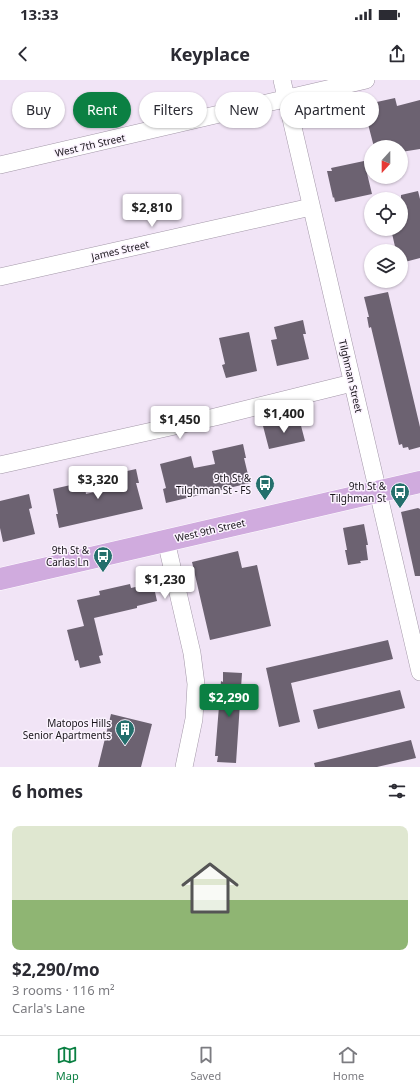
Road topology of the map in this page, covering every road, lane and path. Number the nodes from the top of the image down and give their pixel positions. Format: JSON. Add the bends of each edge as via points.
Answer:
{"nodes":[{"id":1,"x":282,"y":80,"type":"edge"},
{"id":2,"x":366,"y":80,"type":"edge"},
{"id":3,"x":285,"y":92,"type":"edge"},
{"id":4,"x":315,"y":92,"type":"edge"},
{"id":5,"x":280,"y":100,"type":"edge"},
{"id":6,"x":293,"y":128,"type":"edge"},
{"id":7,"x":0,"y":166,"type":"edge"},
{"id":8,"x":311,"y":207,"type":"junction"},
{"id":9,"x":0,"y":277,"type":"edge"},
{"id":10,"x":352,"y":383,"type":"junction"},
{"id":11,"x":0,"y":465,"type":"edge"},
{"id":12,"x":420,"y":482,"type":"edge"},
{"id":13,"x":378,"y":491,"type":"junction"},
{"id":14,"x":166,"y":541,"type":"junction"},
{"id":15,"x":0,"y":579,"type":"edge"},
{"id":16,"x":420,"y":672,"type":"edge"},
{"id":17,"x":184,"y":767,"type":"edge"}],
"edges":[{"from":1,"to":3,"type":"street","name":"Tilghman Street"},
{"from":2,"to":4,"type":"street","name":"West 7th Street"},
{"from":5,"to":7,"type":"street","name":"West 7th Street"},
{"from":6,"to":8,"type":"street","name":"Tilghman Street"},
{"from":8,"to":9,"type":"street","name":"James Street"},
{"from":8,"to":10,"type":"street","name":"Tilghman Street"},
{"from":10,"to":11,"type":"street","via":[[216,417]]},
{"from":10,"to":13,"type":"street","name":"Tilghman Street"},
{"from":12,"to":13,"type":"main road","name":"West 9th Street"},
{"from":13,"to":14,"type":"main road","name":"West 9th Street"},
{"from":13,"to":16,"type":"street","name":"Tilghman Street"},
{"from":14,"to":15,"type":"main road","name":"West 9th Street"},
{"from":14,"to":17,"type":"street","via":[[192,653],[196,684],[194,719]]}]}
